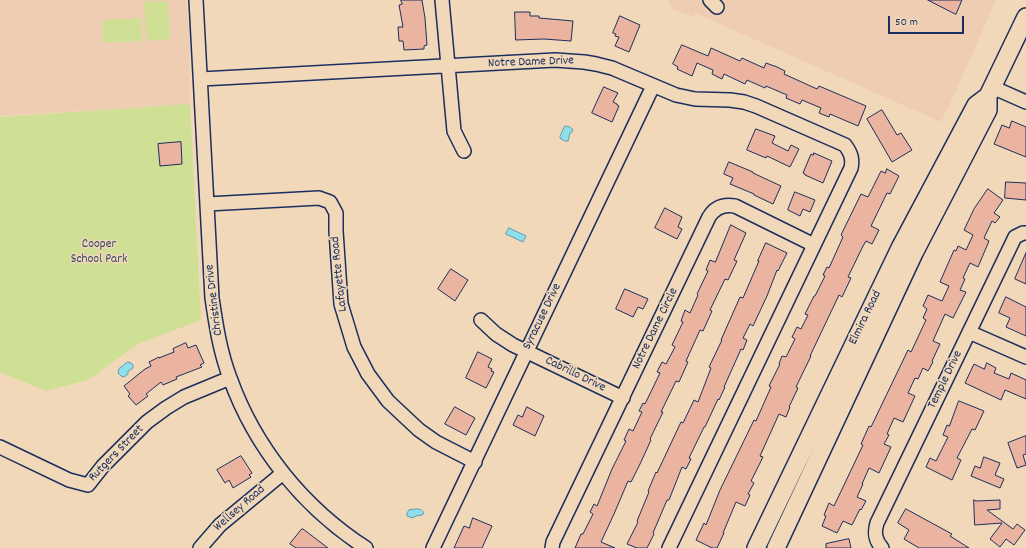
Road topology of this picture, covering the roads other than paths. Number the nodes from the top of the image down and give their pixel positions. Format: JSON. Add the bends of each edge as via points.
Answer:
{"nodes":[{"id":1,"x":196,"y":0,"type":"edge"},
{"id":2,"x":442,"y":0,"type":"edge"},
{"id":3,"x":1026,"y":17,"type":"edge"},
{"id":4,"x":449,"y":66,"type":"junction"},
{"id":5,"x":201,"y":79,"type":"junction"},
{"id":6,"x":653,"y":86,"type":"junction"},
{"id":7,"x":990,"y":91,"type":"junction"},
{"id":8,"x":1026,"y":102,"type":"edge"},
{"id":9,"x":464,"y":151,"type":"dead end"},
{"id":10,"x":207,"y":204,"type":"junction"},
{"id":11,"x":1026,"y":233,"type":"edge"},
{"id":12,"x":814,"y":245,"type":"junction"},
{"id":13,"x":481,"y":320,"type":"dead end"},
{"id":14,"x":969,"y":332,"type":"junction"},
{"id":15,"x":527,"y":352,"type":"junction"},
{"id":16,"x":1026,"y":357,"type":"edge"},
{"id":17,"x":230,"y":378,"type":"junction"},
{"id":18,"x":623,"y":398,"type":"junction"},
{"id":19,"x":0,"y":447,"type":"edge"},
{"id":20,"x":475,"y":462,"type":"junction"},
{"id":21,"x":283,"y":474,"type":"junction"},
{"id":22,"x":200,"y":548,"type":"edge"},
{"id":23,"x":366,"y":548,"type":"edge"},
{"id":24,"x":433,"y":548,"type":"edge"},
{"id":25,"x":552,"y":548,"type":"edge"},
{"id":26,"x":669,"y":548,"type":"edge"},
{"id":27,"x":756,"y":548,"type":"edge"},
{"id":28,"x":776,"y":548,"type":"edge"},
{"id":29,"x":882,"y":548,"type":"edge"}],
"edges":[{"from":1,"to":5,"type":"street","name":"Christine Drive"},
{"from":2,"to":4,"type":"street"},
{"from":3,"to":7,"type":"main road","name":"Elmira Road"},
{"from":4,"to":5,"type":"street","name":"Notre Dame Drive"},
{"from":4,"to":6,"type":"street","name":"Notre Dame Drive","via":[[572,61],[612,68]]},
{"from":4,"to":9,"type":"street","via":[[454,131]]},
{"from":5,"to":10,"type":"street","name":"Christine Drive"},
{"from":6,"to":12,"type":"street","name":"Notre Dame Drive","via":[[676,95],[744,102],[845,145],[851,155],[851,168]]},
{"from":6,"to":15,"type":"street","name":"Syracuse Drive"},
{"from":7,"to":8,"type":"street"},
{"from":7,"to":27,"type":"main road","name":"Elmira Road","via":[[976,104],[900,248]]},
{"from":7,"to":28,"type":"main road","name":"Elmira Road","via":[[988,110],[914,253]]},
{"from":10,"to":17,"type":"street","name":"Christine Drive","via":[[213,306]]},
{"from":10,"to":20,"type":"street","name":"Lafayette Road","via":[[319,198],[330,202],[336,213],[341,304],[354,347],[368,374],[388,401],[419,430]]},
{"from":11,"to":14,"type":"street","name":"Temple Drive","via":[[1015,237]]},
{"from":12,"to":18,"type":"street","name":"Notre Dame Circle","via":[[735,206],[726,205],[715,209]]},
{"from":12,"to":26,"type":"street"},
{"from":13,"to":15,"type":"street","name":"Cabrillo Drive","via":[[496,334]]},
{"from":14,"to":16,"type":"street"},
{"from":14,"to":29,"type":"street","name":"Temple Drive","via":[[877,523],[875,535]]},
{"from":15,"to":18,"type":"street","name":"Cabrillo Drive"},
{"from":15,"to":20,"type":"street","name":"Syracuse Drive"},
{"from":17,"to":19,"type":"street","name":"Rutgers Street","via":[[184,397],[147,422],[88,484],[69,480]]},
{"from":17,"to":21,"type":"street","name":"Christine Drive","via":[[257,436]]},
{"from":18,"to":25,"type":"street","name":"Notre Dame Circle"},
{"from":20,"to":24,"type":"street","name":"Syracuse Drive"},
{"from":21,"to":22,"type":"street","name":"Wellsey Road","via":[[220,525]]},
{"from":21,"to":23,"type":"street","name":"Christine Drive","via":[[322,515]]}]}
